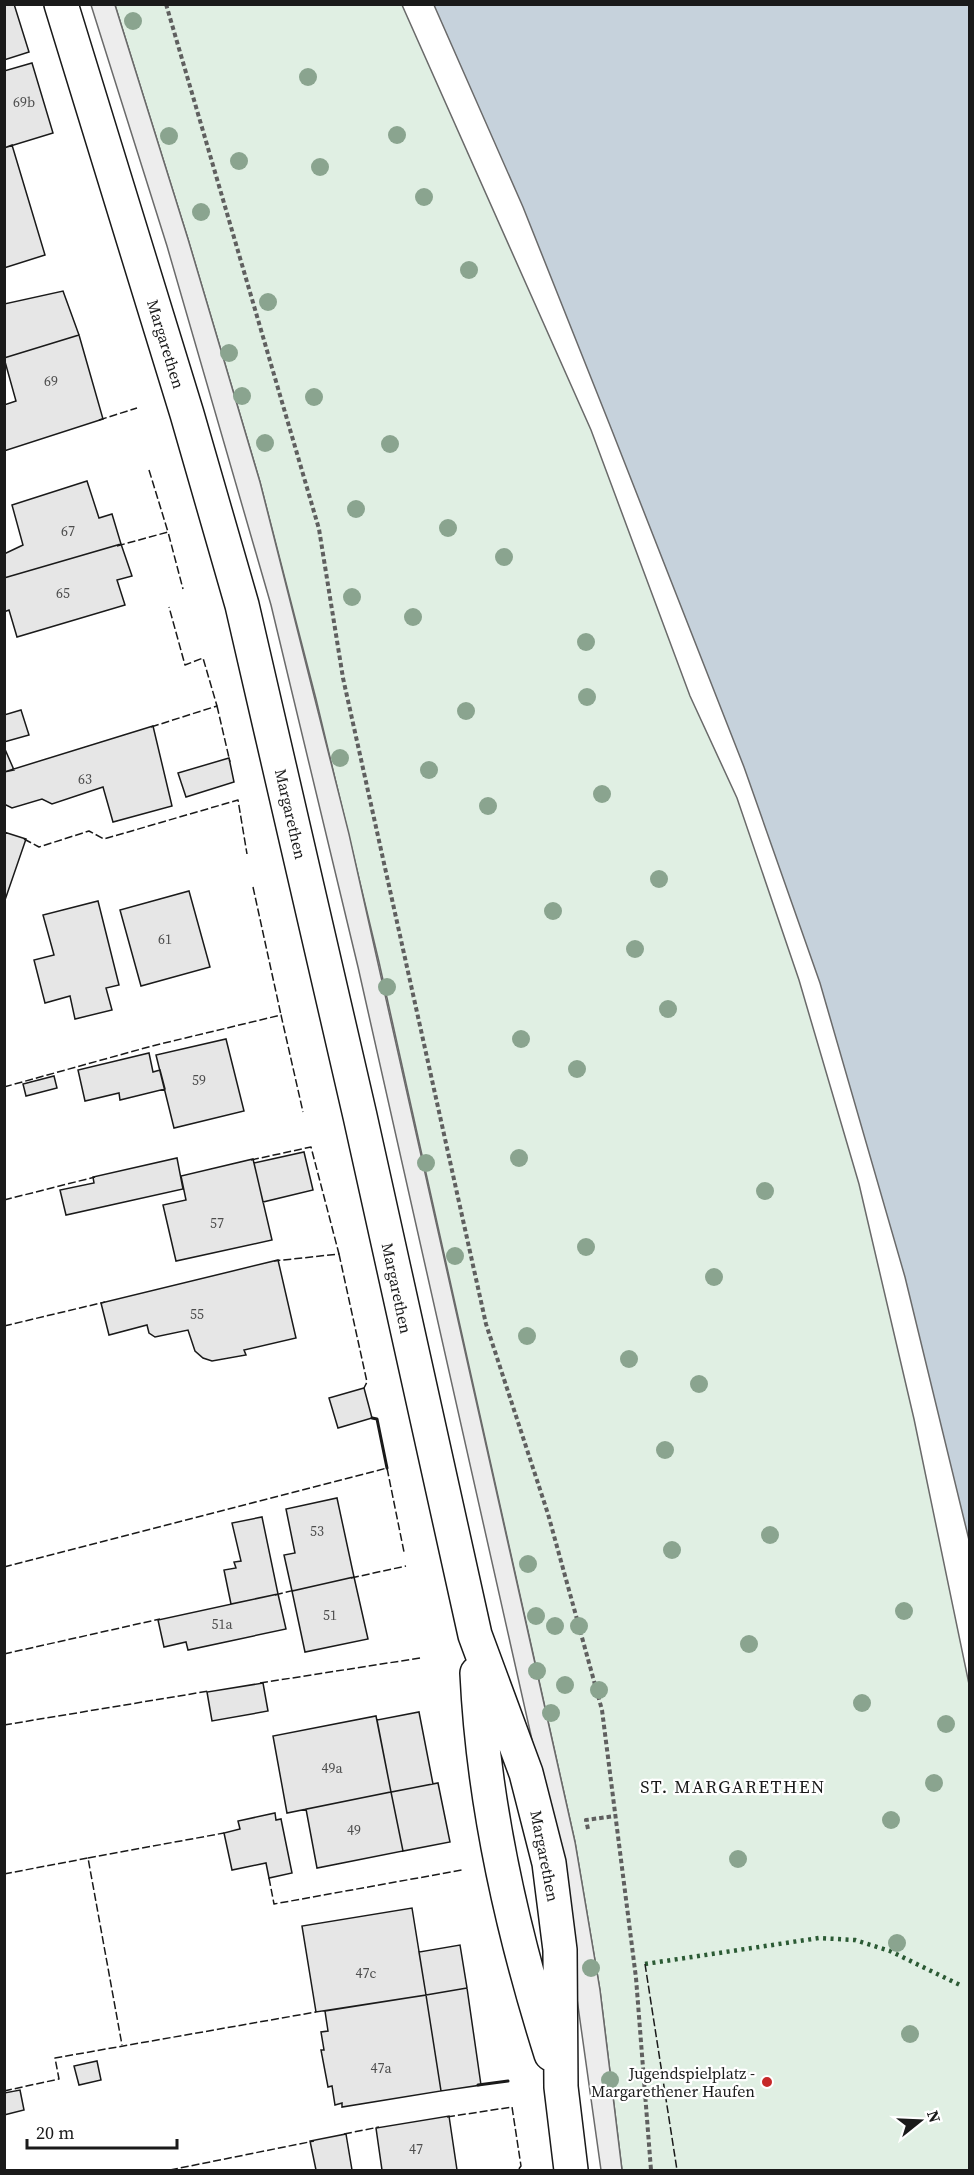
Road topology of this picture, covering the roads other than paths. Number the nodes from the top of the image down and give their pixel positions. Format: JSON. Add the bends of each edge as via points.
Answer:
{"nodes":[{"id":1,"x":61,"y":4,"type":"edge"},
{"id":2,"x":476,"y":1635,"type":"junction"},
{"id":3,"x":561,"y":2087,"type":"junction"},
{"id":4,"x":570,"y":2170,"type":"edge"}],
"edges":[{"from":1,"to":2,"type":"main road","name":"Margarethen","via":[[188,414],[242,605]]},
{"from":2,"to":3,"type":"main road","name":"Margarethen","via":[[483,1738],[514,1926]]},
{"from":2,"to":3,"type":"main road","name":"Margarethen","via":[[526,1773],[549,1863],[560,1950]]},
{"from":3,"to":4,"type":"main road","name":"Margarethen"}]}
